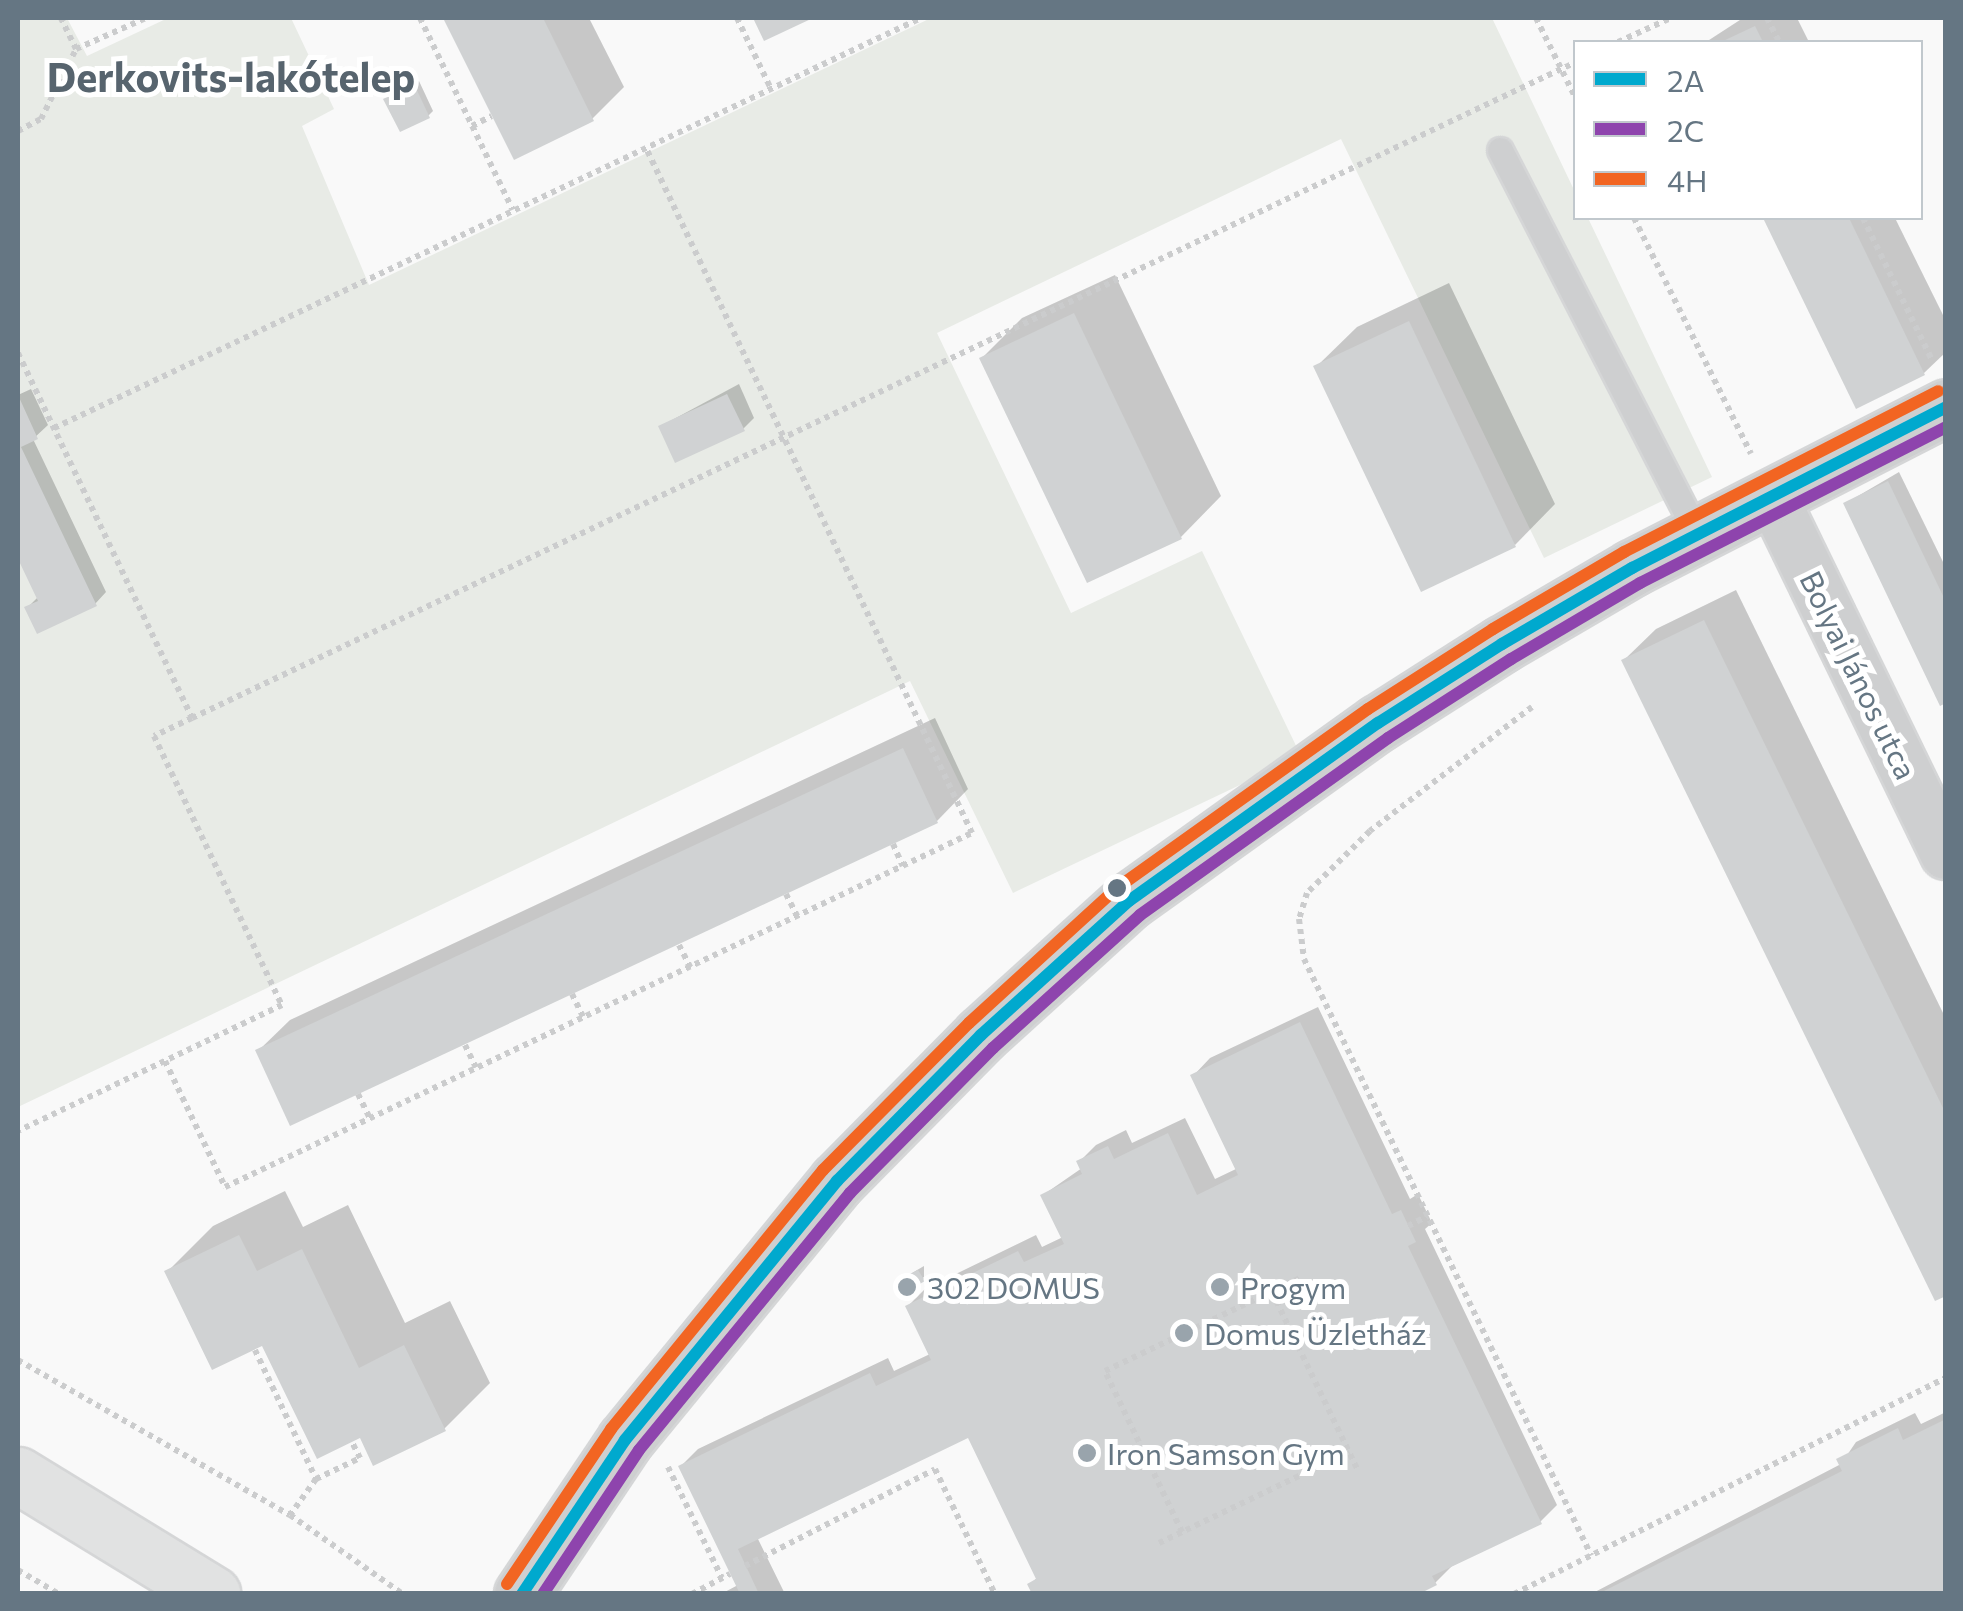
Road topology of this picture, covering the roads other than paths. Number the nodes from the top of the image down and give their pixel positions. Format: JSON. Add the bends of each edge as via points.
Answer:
{"nodes":[{"id":1,"x":1500,"y":150,"type":"dead end"},
{"id":2,"x":1941,"y":389,"type":"edge"},
{"id":3,"x":1772,"y":496,"type":"junction"},
{"id":4,"x":1697,"y":534,"type":"junction"},
{"id":5,"x":1946,"y":854,"type":"edge"},
{"id":6,"x":18,"y":1475,"type":"edge"},
{"id":7,"x":212,"y":1594,"type":"edge"},
{"id":8,"x":522,"y":1594,"type":"edge"}],
"edges":[{"from":1,"to":4,"type":"lane"},
{"from":2,"to":3,"type":"street"},
{"from":3,"to":4,"type":"street"},
{"from":3,"to":5,"type":"street","name":"Bolyai János utca"},
{"from":4,"to":8,"type":"street","via":[[1378,722],[1129,900],[1046,973],[837,1181],[720,1316],[625,1440]]},
{"from":6,"to":7,"type":"main road"}]}
